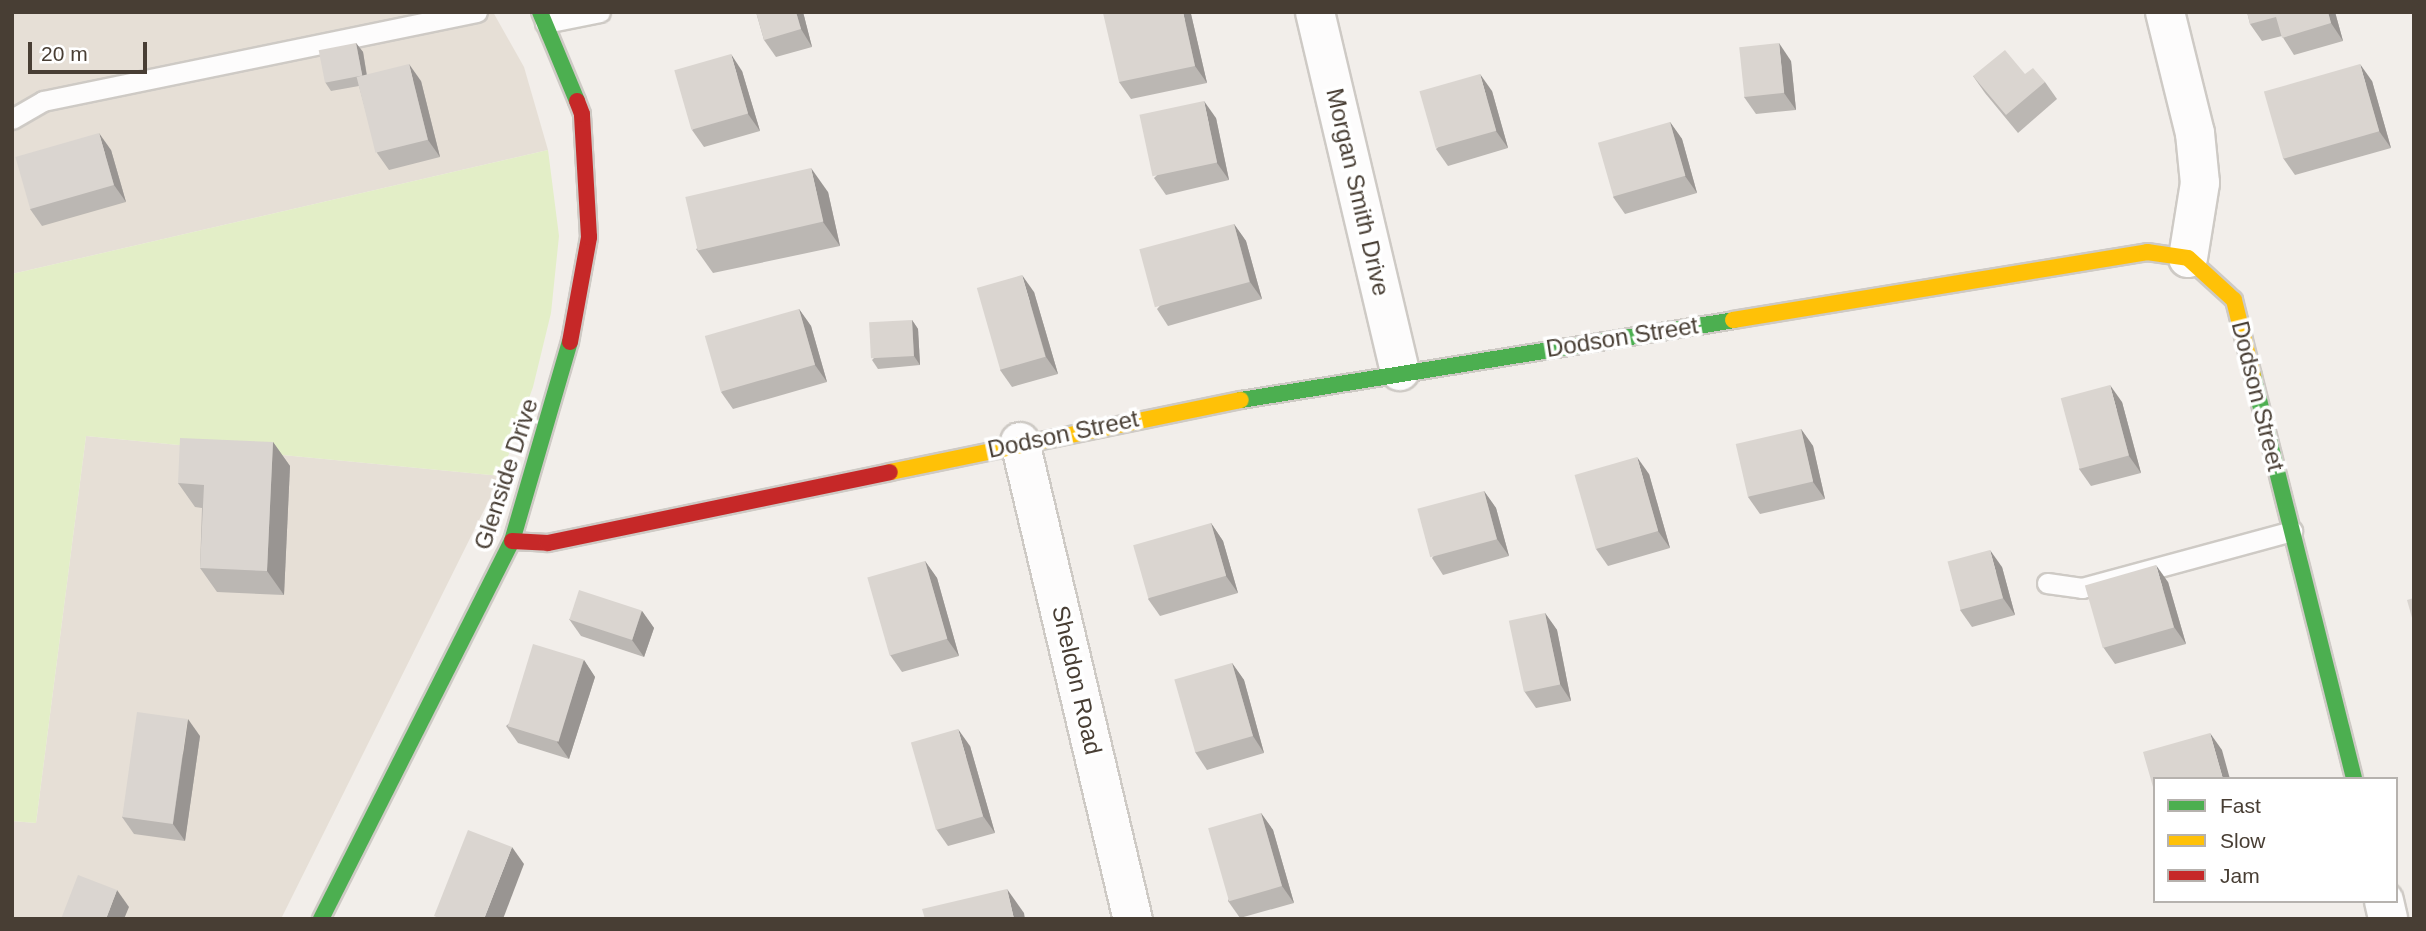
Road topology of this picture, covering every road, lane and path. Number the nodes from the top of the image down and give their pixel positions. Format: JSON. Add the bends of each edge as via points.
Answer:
{"nodes":[{"id":1,"x":477,"y":12,"type":"edge"},
{"id":2,"x":600,"y":12,"type":"edge"},
{"id":3,"x":1315,"y":12,"type":"edge"},
{"id":4,"x":2165,"y":12,"type":"edge"},
{"id":5,"x":542,"y":18,"type":"edge"},
{"id":6,"x":12,"y":119,"type":"edge"},
{"id":7,"x":2188,"y":258,"type":"junction"},
{"id":8,"x":1401,"y":371,"type":"junction"},
{"id":9,"x":1020,"y":442,"type":"junction"},
{"id":10,"x":2292,"y":531,"type":"junction"},
{"id":11,"x":512,"y":541,"type":"junction"},
{"id":12,"x":2047,"y":583,"type":"dead end"},
{"id":13,"x":2354,"y":777,"type":"edge"},
{"id":14,"x":321,"y":919,"type":"edge"},
{"id":15,"x":1133,"y":919,"type":"edge"}],
"edges":[{"from":1,"to":6,"type":"lane","via":[[43,101]]},
{"from":2,"to":5,"type":"lane"},
{"from":3,"to":8,"type":"street","name":"Morgan Smith Drive"},
{"from":4,"to":7,"type":"street","via":[[2195,133],[2200,183]]},
{"from":5,"to":11,"type":"street","name":"Glenside Drive","via":[[582,114],[589,237],[568,350]]},
{"from":7,"to":8,"type":"street","name":"Dodson Street","via":[[2147,252]]},
{"from":7,"to":10,"type":"street","name":"Dodson Street","via":[[2234,300]]},
{"from":8,"to":9,"type":"street","name":"Dodson Street"},
{"from":9,"to":11,"type":"street","name":"Dodson Street","via":[[614,530],[548,542]]},
{"from":9,"to":15,"type":"street","name":"Sheldon Road"},
{"from":10,"to":12,"type":"lane","via":[[2082,588]]},
{"from":10,"to":13,"type":"street","name":"Dodson Street"},
{"from":11,"to":14,"type":"street","name":"Glenside Drive"}]}
